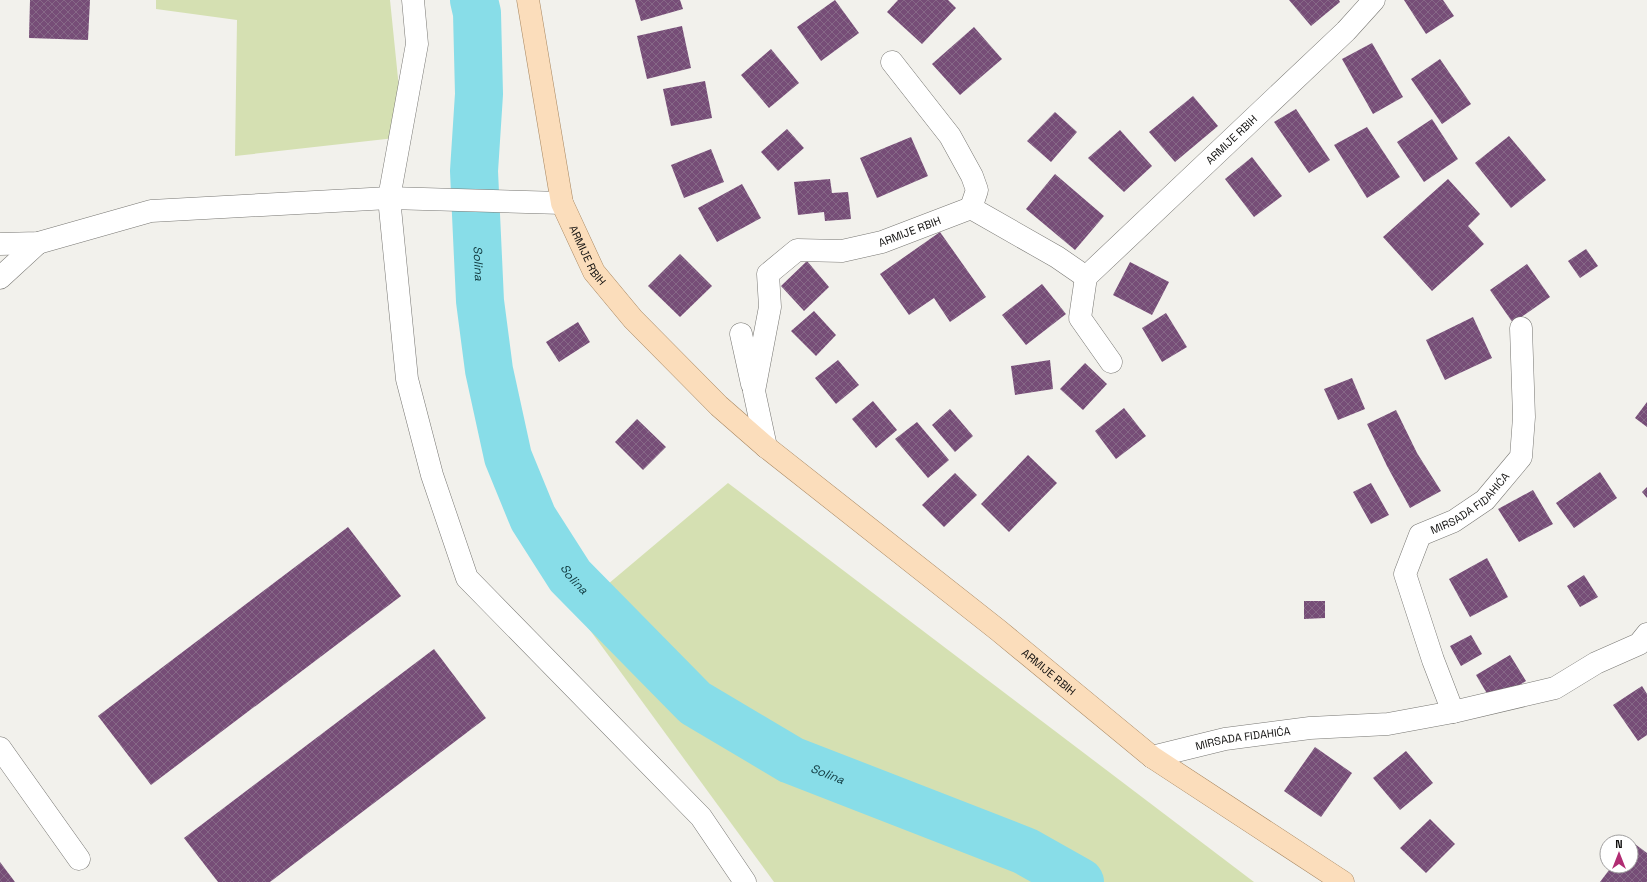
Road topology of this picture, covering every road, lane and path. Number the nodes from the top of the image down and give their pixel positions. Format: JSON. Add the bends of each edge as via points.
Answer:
{"nodes":[{"id":1,"x":413,"y":0,"type":"edge"},
{"id":2,"x":528,"y":0,"type":"edge"},
{"id":3,"x":1374,"y":0,"type":"edge"},
{"id":4,"x":892,"y":62,"type":"dead end"},
{"id":5,"x":389,"y":198,"type":"junction"},
{"id":6,"x":562,"y":203,"type":"junction"},
{"id":7,"x":971,"y":208,"type":"junction"},
{"id":8,"x":38,"y":243,"type":"junction"},
{"id":9,"x":0,"y":244,"type":"edge"},
{"id":10,"x":1086,"y":277,"type":"junction"},
{"id":11,"x":0,"y":278,"type":"edge"},
{"id":12,"x":1521,"y":328,"type":"dead end"},
{"id":13,"x":741,"y":334,"type":"dead end"},
{"id":14,"x":1111,"y":362,"type":"dead end"},
{"id":15,"x":754,"y":391,"type":"junction"},
{"id":16,"x":766,"y":447,"type":"junction"},
{"id":17,"x":1647,"y":634,"type":"edge"},
{"id":18,"x":1453,"y":712,"type":"junction"},
{"id":19,"x":0,"y":748,"type":"edge"},
{"id":20,"x":1152,"y":757,"type":"junction"},
{"id":21,"x":79,"y":859,"type":"dead end"},
{"id":22,"x":745,"y":882,"type":"edge"},
{"id":23,"x":1342,"y":882,"type":"edge"}],
"edges":[{"from":1,"to":5,"type":"street","via":[[417,44]]},
{"from":2,"to":6,"type":"main road","name":"ARMIJE RBIH"},
{"from":3,"to":10,"type":"street","name":"ARMIJE RBIH","via":[[1346,30]]},
{"from":4,"to":7,"type":"street","via":[[950,136],[972,176],[977,190]]},
{"from":5,"to":6,"type":"street"},
{"from":5,"to":8,"type":"street","via":[[151,211]]},
{"from":5,"to":22,"type":"street","via":[[407,379],[432,474],[467,578],[701,817]]},
{"from":6,"to":16,"type":"main road","name":"ARMIJE RBIH","via":[[594,272],[633,319],[719,406]]},
{"from":7,"to":10,"type":"street","via":[[1057,257]]},
{"from":7,"to":15,"type":"street","name":"ARMIJE RBIH","via":[[882,242],[842,251],[797,250],[768,274],[770,307]]},
{"from":8,"to":9,"type":"street"},
{"from":8,"to":11,"type":"street"},
{"from":10,"to":14,"type":"street","via":[[1080,318]]},
{"from":12,"to":18,"type":"street","name":"MIRSADA FIDAHIĆA","via":[[1524,417],[1521,457],[1485,500],[1454,521],[1420,535],[1405,574]]},
{"from":13,"to":15,"type":"street"},
{"from":15,"to":16,"type":"street","name":"ARMIJE RBIH"},
{"from":16,"to":20,"type":"main road","name":"ARMIJE RBIH","via":[[998,630]]},
{"from":17,"to":18,"type":"street","name":"MIRSADA FIDAHIĆA","via":[[1639,644],[1596,663],[1555,688]]},
{"from":18,"to":20,"type":"street","name":"MIRSADA FIDAHIĆA","via":[[1388,724],[1310,728],[1225,739]]},
{"from":19,"to":21,"type":"street"},
{"from":20,"to":23,"type":"main road","name":"ARMIJE RBIH"}]}
